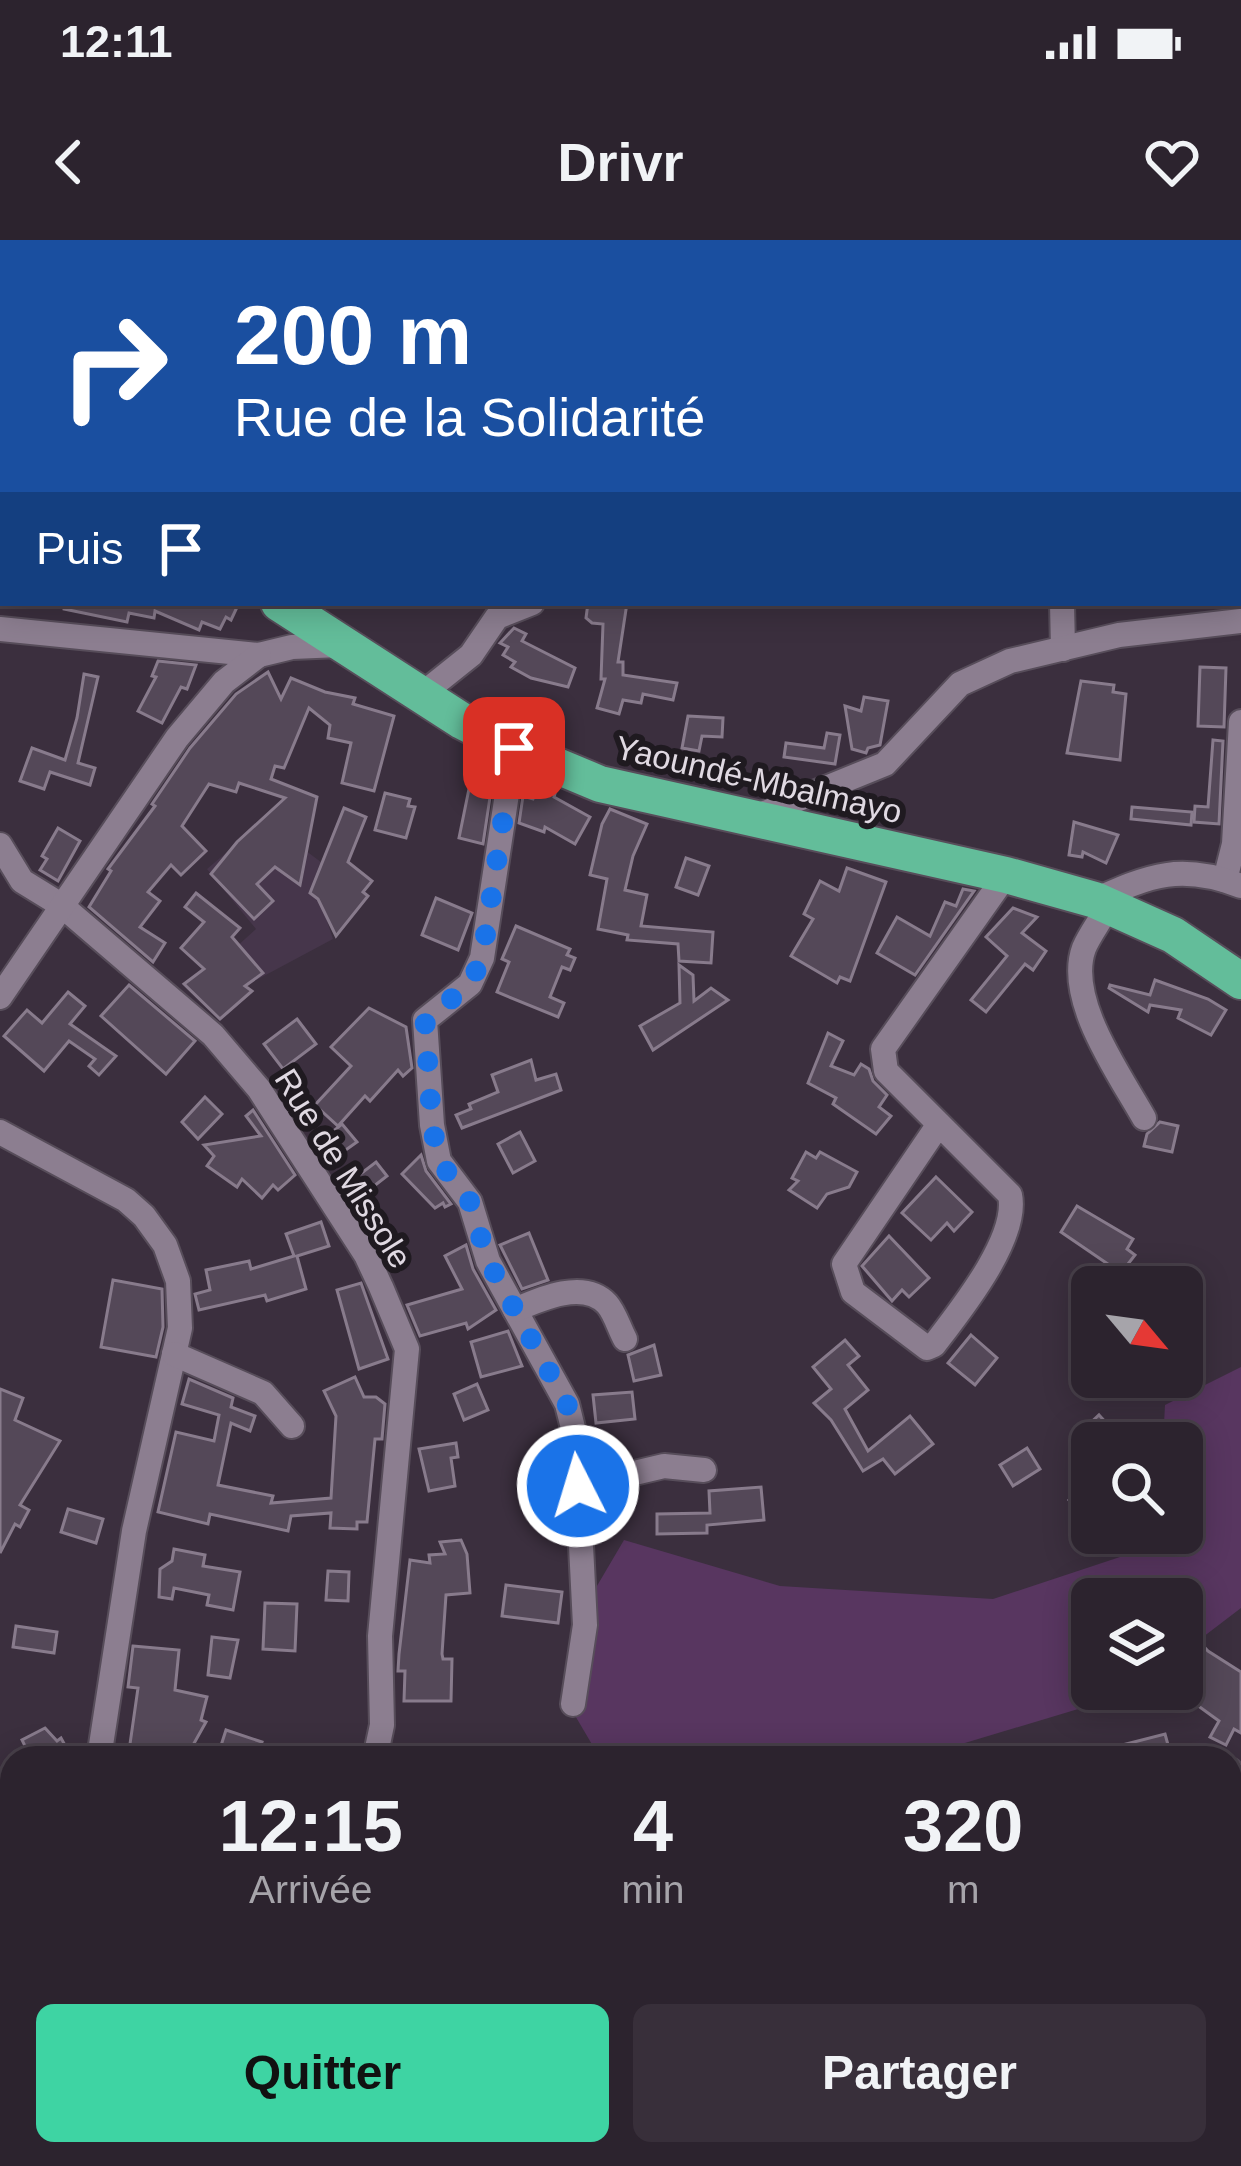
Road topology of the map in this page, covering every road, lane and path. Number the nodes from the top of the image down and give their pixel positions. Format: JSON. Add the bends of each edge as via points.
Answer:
{"nodes":[{"id":1,"x":283,"y":606,"type":"edge"},
{"id":2,"x":524,"y":606,"type":"edge"},
{"id":3,"x":1062,"y":606,"type":"edge"},
{"id":4,"x":1234,"y":616,"type":"edge"},
{"id":5,"x":0,"y":629,"type":"edge"},
{"id":6,"x":340,"y":645,"type":"junction"},
{"id":7,"x":1064,"y":650,"type":"junction"},
{"id":8,"x":259,"y":655,"type":"junction"},
{"id":9,"x":421,"y":695,"type":"junction"},
{"id":10,"x":1241,"y":722,"type":"edge"},
{"id":11,"x":514,"y":748,"type":"junction"},
{"id":12,"x":748,"y":820,"type":"junction"},
{"id":13,"x":0,"y":844,"type":"edge"},
{"id":14,"x":1006,"y":874,"type":"junction"},
{"id":15,"x":11,"y":882,"type":"edge"},
{"id":16,"x":1233,"y":883,"type":"edge"},
{"id":17,"x":1102,"y":903,"type":"junction"},
{"id":18,"x":61,"y":905,"type":"junction"},
{"id":19,"x":1241,"y":981,"type":"edge"},
{"id":20,"x":0,"y":997,"type":"edge"},
{"id":21,"x":1144,"y":1118,"type":"dead end"},
{"id":22,"x":940,"y":1124,"type":"junction"},
{"id":23,"x":0,"y":1132,"type":"edge"},
{"id":24,"x":514,"y":1310,"type":"junction"},
{"id":25,"x":625,"y":1339,"type":"dead end"},
{"id":26,"x":174,"y":1354,"type":"junction"},
{"id":27,"x":292,"y":1426,"type":"dead end"},
{"id":28,"x":583,"y":1468,"type":"junction"},
{"id":29,"x":704,"y":1470,"type":"dead end"},
{"id":30,"x":573,"y":1704,"type":"dead end"},
{"id":31,"x":101,"y":1746,"type":"edge"},
{"id":32,"x":378,"y":1746,"type":"edge"}],
"edges":[{"from":1,"to":6,"type":"highway","name":"Yaoundé-Mbalmayo"},
{"from":2,"to":9,"type":"street","via":[[496,617],[471,656]]},
{"from":3,"to":7,"type":"street"},
{"from":4,"to":7,"type":"street"},
{"from":5,"to":8,"type":"street"},
{"from":6,"to":8,"type":"street"},
{"from":6,"to":9,"type":"highway","name":"Yaoundé-Mbalmayo"},
{"from":7,"to":12,"type":"street","via":[[1010,661],[960,684],[885,764]]},
{"from":8,"to":18,"type":"street","via":[[177,738]]},
{"from":9,"to":11,"type":"highway","name":"Yaoundé-Mbalmayo"},
{"from":10,"to":16,"type":"street"},
{"from":11,"to":12,"type":"highway","name":"Yaoundé-Mbalmayo","via":[[600,784]]},
{"from":11,"to":24,"type":"street","via":[[482,958],[470,984],[425,1020],[439,1161],[470,1202]]},
{"from":12,"to":14,"type":"highway","name":"Yaoundé-Mbalmayo"},
{"from":13,"to":15,"type":"street"},
{"from":14,"to":17,"type":"highway","name":"Yaoundé-Mbalmayo"},
{"from":14,"to":22,"type":"street","via":[[883,1049],[886,1071]]},
{"from":15,"to":18,"type":"street","name":"Rue de Missole"},
{"from":16,"to":17,"type":"street","via":[[1155,874]]},
{"from":17,"to":19,"type":"highway","name":"Yaoundé-Mbalmayo","via":[[1173,934]]},
{"from":17,"to":21,"type":"street","via":[[1083,951],[1081,982],[1090,1018]]},
{"from":18,"to":20,"type":"street"},
{"from":18,"to":32,"type":"street","name":"Rue de Missole","via":[[213,1035],[259,1089],[366,1255],[406,1348]]},
{"from":22,"to":22,"type":"street","via":[[1010,1195],[1013,1210],[964,1305],[927,1348],[853,1292],[844,1264]]},
{"from":23,"to":26,"type":"street","via":[[144,1216],[178,1281]]},
{"from":24,"to":25,"type":"street","via":[[588,1293],[605,1301]]},
{"from":24,"to":28,"type":"street","via":[[567,1404]]},
{"from":26,"to":27,"type":"street","via":[[263,1393]]},
{"from":26,"to":31,"type":"street","via":[[134,1532]]},
{"from":28,"to":29,"type":"street","via":[[609,1479],[664,1466]]},
{"from":28,"to":30,"type":"street","via":[[585,1625]]}]}
